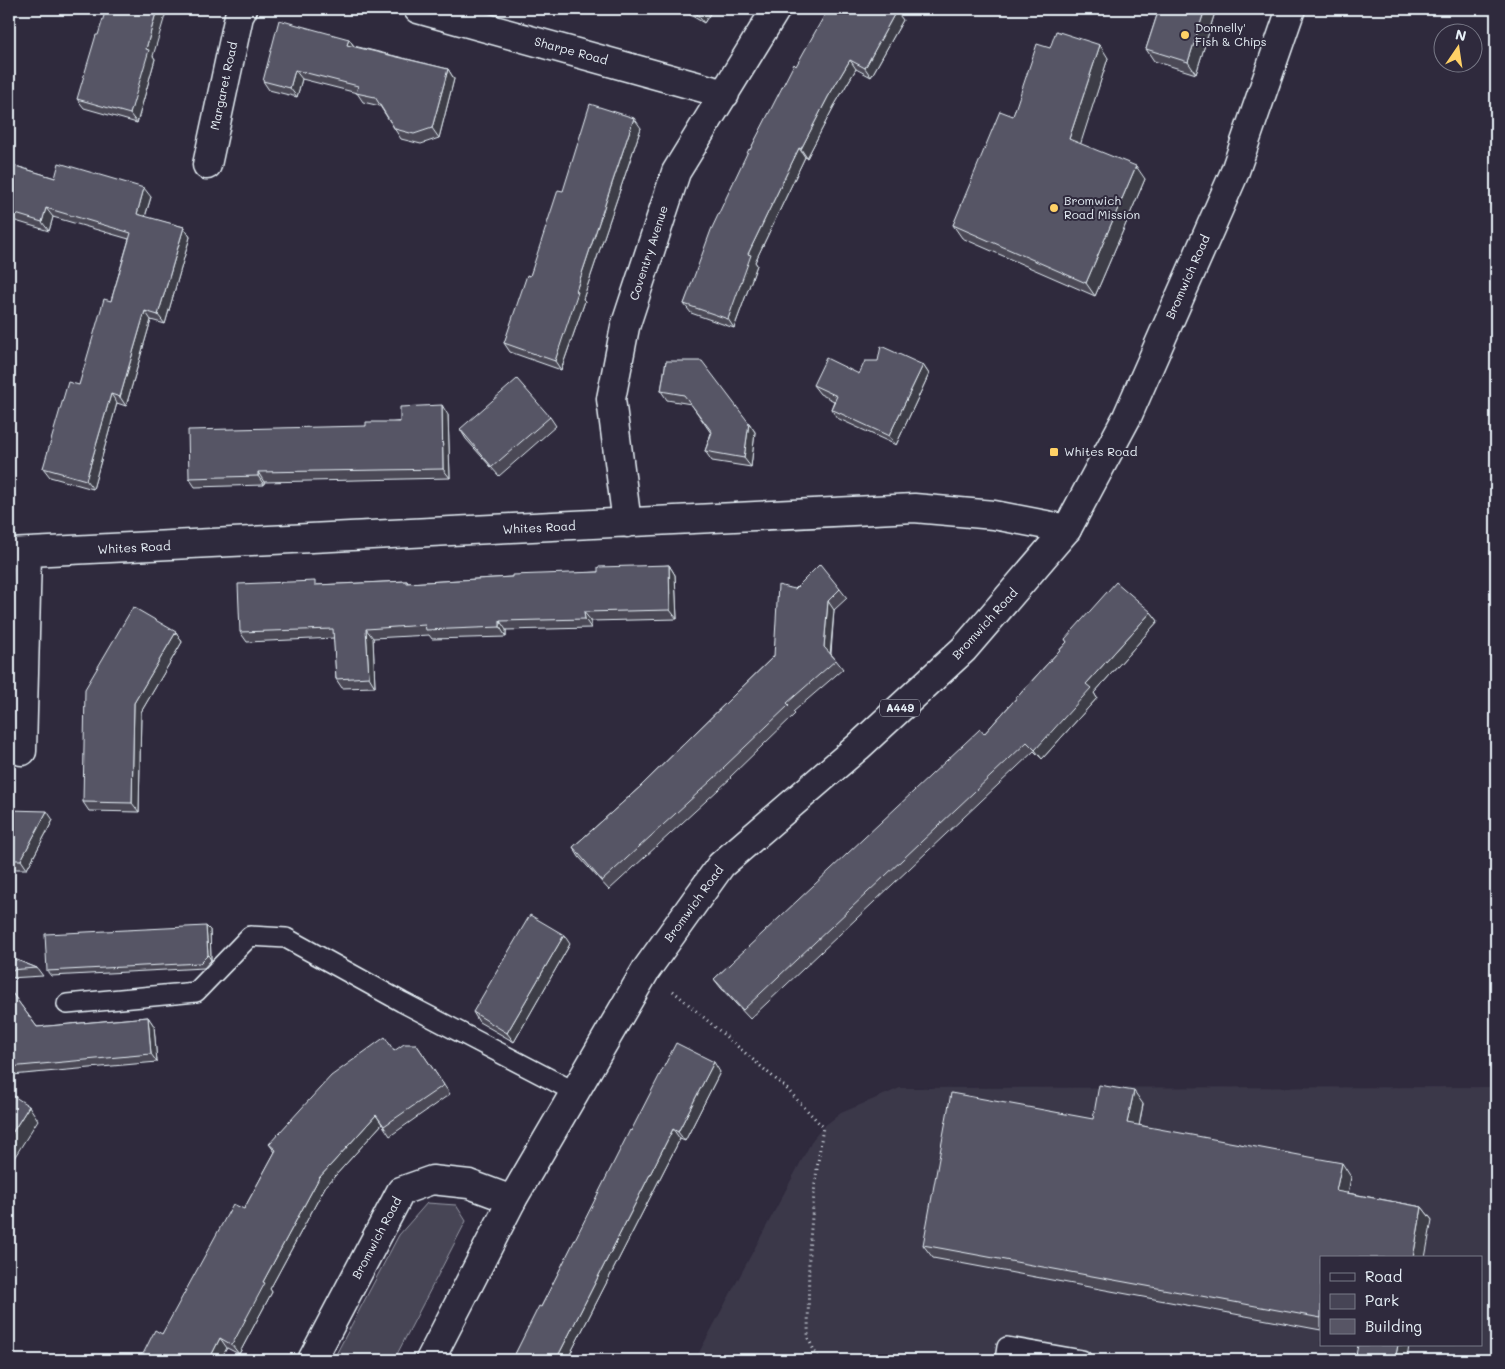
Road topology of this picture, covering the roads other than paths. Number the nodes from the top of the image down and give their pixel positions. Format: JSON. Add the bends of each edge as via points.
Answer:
{"nodes":[{"id":1,"x":243,"y":9,"type":"edge"},
{"id":2,"x":418,"y":9,"type":"edge"},
{"id":3,"x":776,"y":9,"type":"edge"},
{"id":4,"x":1291,"y":9,"type":"edge"},
{"id":5,"x":725,"y":94,"type":"junction"},
{"id":6,"x":208,"y":165,"type":"dead end"},
{"id":7,"x":627,"y":523,"type":"junction"},
{"id":8,"x":1067,"y":529,"type":"junction"},
{"id":9,"x":18,"y":553,"type":"edge"},
{"id":10,"x":22,"y":751,"type":"dead end"},
{"id":11,"x":67,"y":1004,"type":"dead end"},
{"id":12,"x":575,"y":1092,"type":"junction"},
{"id":13,"x":512,"y":1200,"type":"junction"},
{"id":14,"x":312,"y":1360,"type":"edge"},
{"id":15,"x":430,"y":1360,"type":"edge"},
{"id":16,"x":1005,"y":1360,"type":"edge"},
{"id":17,"x":1082,"y":1360,"type":"edge"}],
"edges":[{"from":1,"to":6,"type":"street","name":"Margaret Road"},
{"from":2,"to":5,"type":"street","name":"Sharpe Road"},
{"from":3,"to":5,"type":"street","name":"Coventry Avenue"},
{"from":4,"to":8,"type":"street","name":"Bromwich Road","number":"A449","via":[[1230,183],[1127,417]]},
{"from":5,"to":7,"type":"street","name":"Coventry Avenue","via":[[676,172],[625,327],[611,399]]},
{"from":7,"to":8,"type":"street","name":"Whites Road","via":[[914,508],[994,515]]},
{"from":7,"to":9,"type":"street","name":"Whites Road"},
{"from":8,"to":12,"type":"street","name":"Bromwich Road","number":"A449","via":[[964,650],[721,865],[646,970]]},
{"from":9,"to":10,"type":"street"},
{"from":11,"to":12,"type":"lane","via":[[196,992],[250,936],[286,938]]},
{"from":12,"to":13,"type":"street","name":"Bromwich Road","number":"A449"},
{"from":13,"to":14,"type":"street","name":"Bromwich Road","via":[[469,1184],[432,1180],[401,1191]]},
{"from":13,"to":15,"type":"street","name":"Bromwich Road","number":"A449"},
{"from":16,"to":17,"type":"lane","via":[[1007,1347]]}]}
